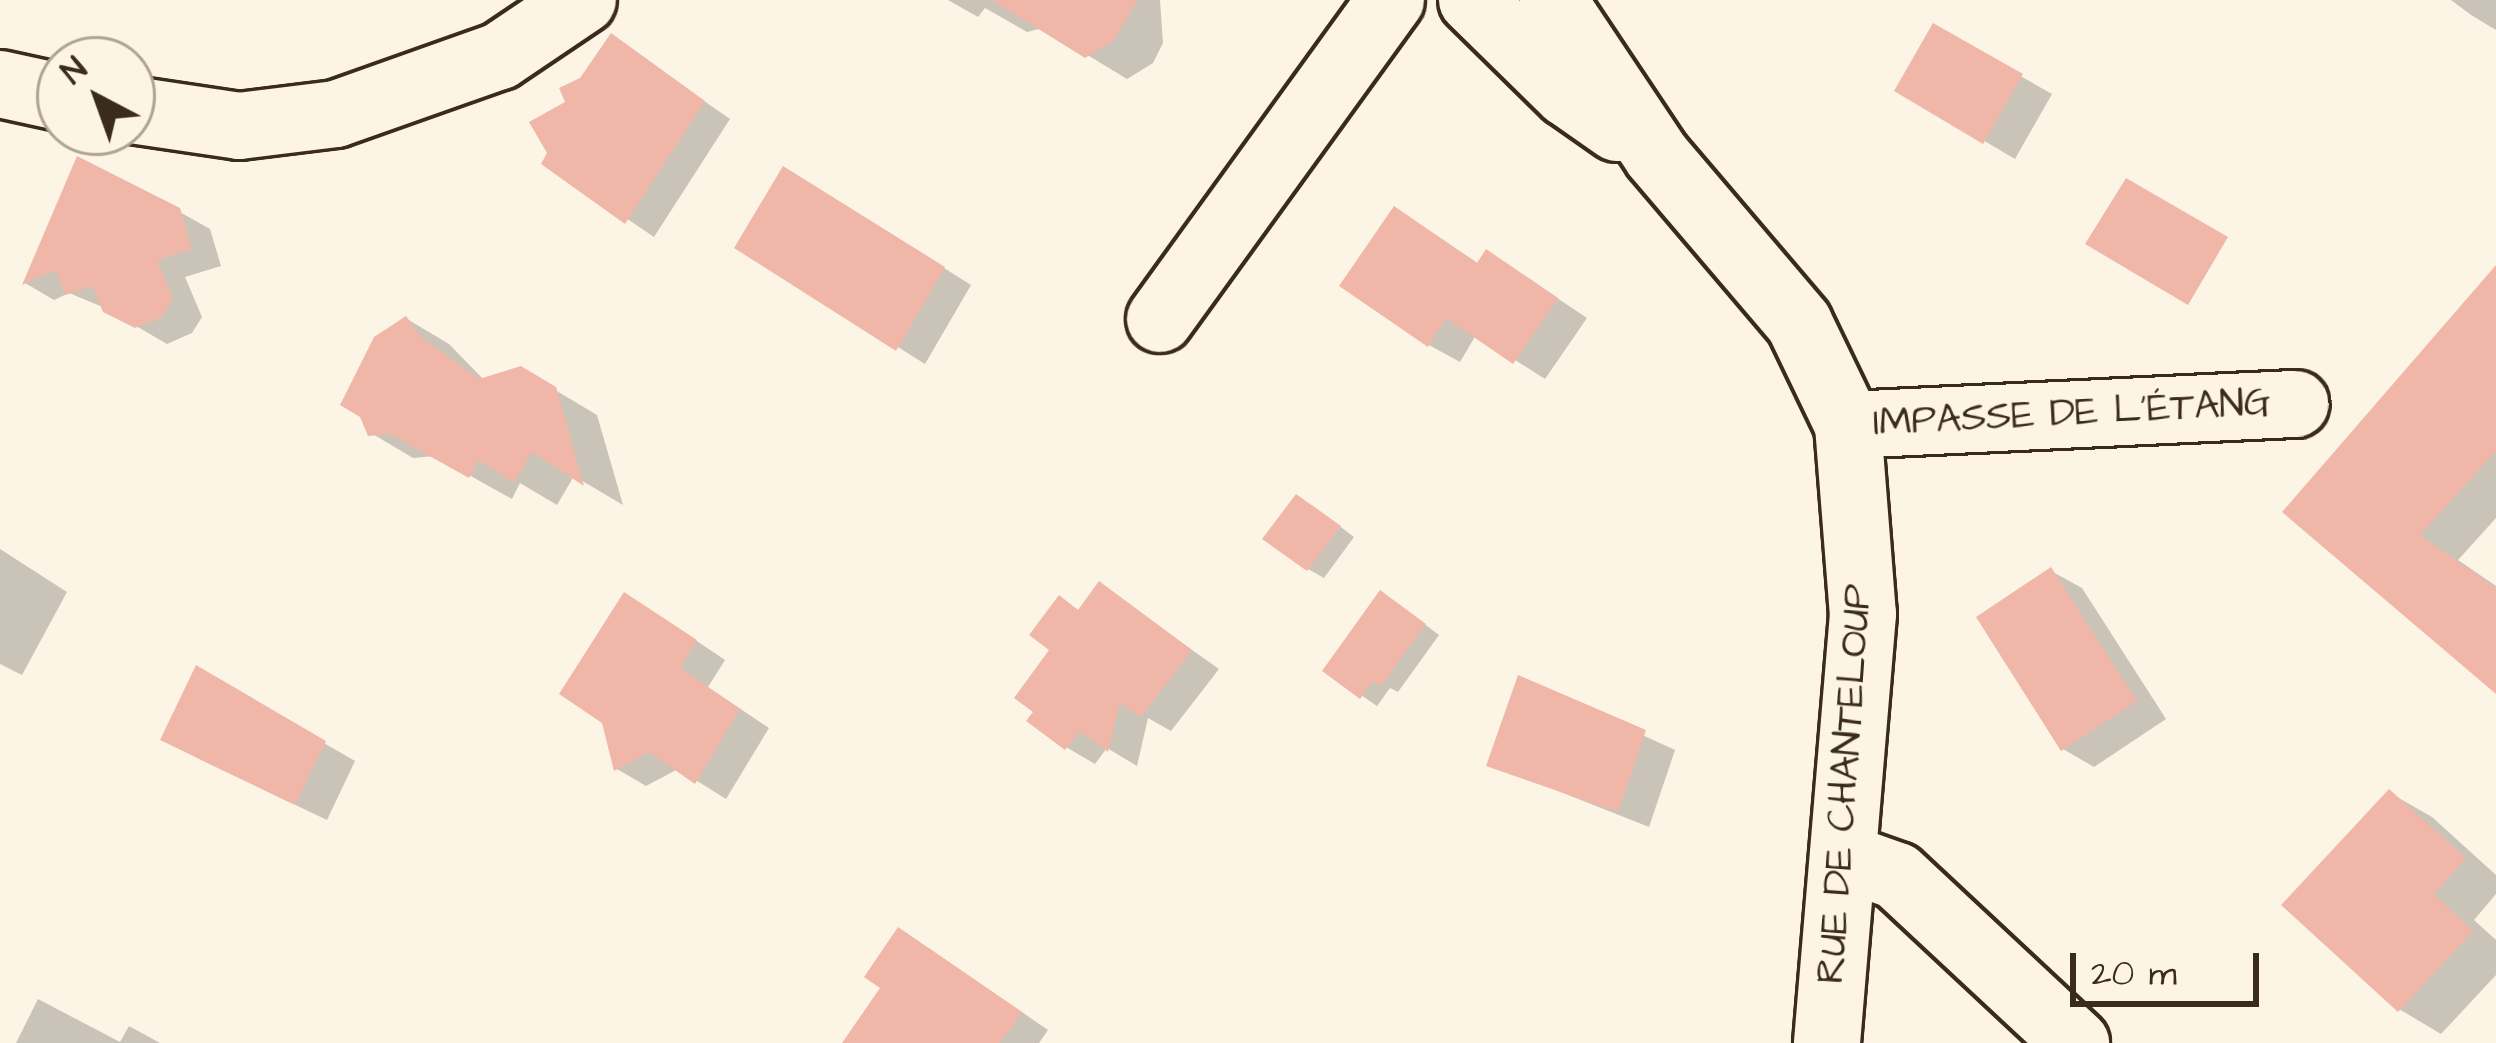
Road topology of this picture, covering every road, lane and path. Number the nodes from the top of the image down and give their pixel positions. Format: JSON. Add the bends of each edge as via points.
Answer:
{"nodes":[{"id":1,"x":583,"y":0,"type":"edge"},
{"id":2,"x":1390,"y":0,"type":"edge"},
{"id":3,"x":1472,"y":0,"type":"edge"},
{"id":4,"x":1553,"y":0,"type":"edge"},
{"id":5,"x":0,"y":84,"type":"edge"},
{"id":6,"x":36,"y":92,"type":"edge"},
{"id":7,"x":156,"y":114,"type":"edge"},
{"id":8,"x":1658,"y":156,"type":"junction"},
{"id":9,"x":1160,"y":319,"type":"dead end"},
{"id":10,"x":2296,"y":404,"type":"dead end"},
{"id":11,"x":1848,"y":425,"type":"junction"},
{"id":12,"x":1843,"y":856,"type":"junction"},
{"id":13,"x":1827,"y":1043,"type":"edge"},
{"id":14,"x":2076,"y":1043,"type":"edge"}],
"edges":[{"from":1,"to":7,"type":"street","via":[[500,56],[336,114],[239,126]]},
{"from":2,"to":9,"type":"street"},
{"from":3,"to":8,"type":"street","via":[[1567,93]]},
{"from":4,"to":8,"type":"street"},
{"from":5,"to":6,"type":"street"},
{"from":8,"to":11,"type":"street","name":"RUE DE CHANTELOUP","via":[[1799,323]]},
{"from":10,"to":11,"type":"street","name":"IMPASSE DE L'ÉTANG"},
{"from":11,"to":12,"type":"street","name":"RUE DE CHANTELOUP","via":[[1863,614]]},
{"from":12,"to":13,"type":"street","name":"RUE DE CHANTELOUP"},
{"from":12,"to":14,"type":"street","via":[[1897,876]]}]}
